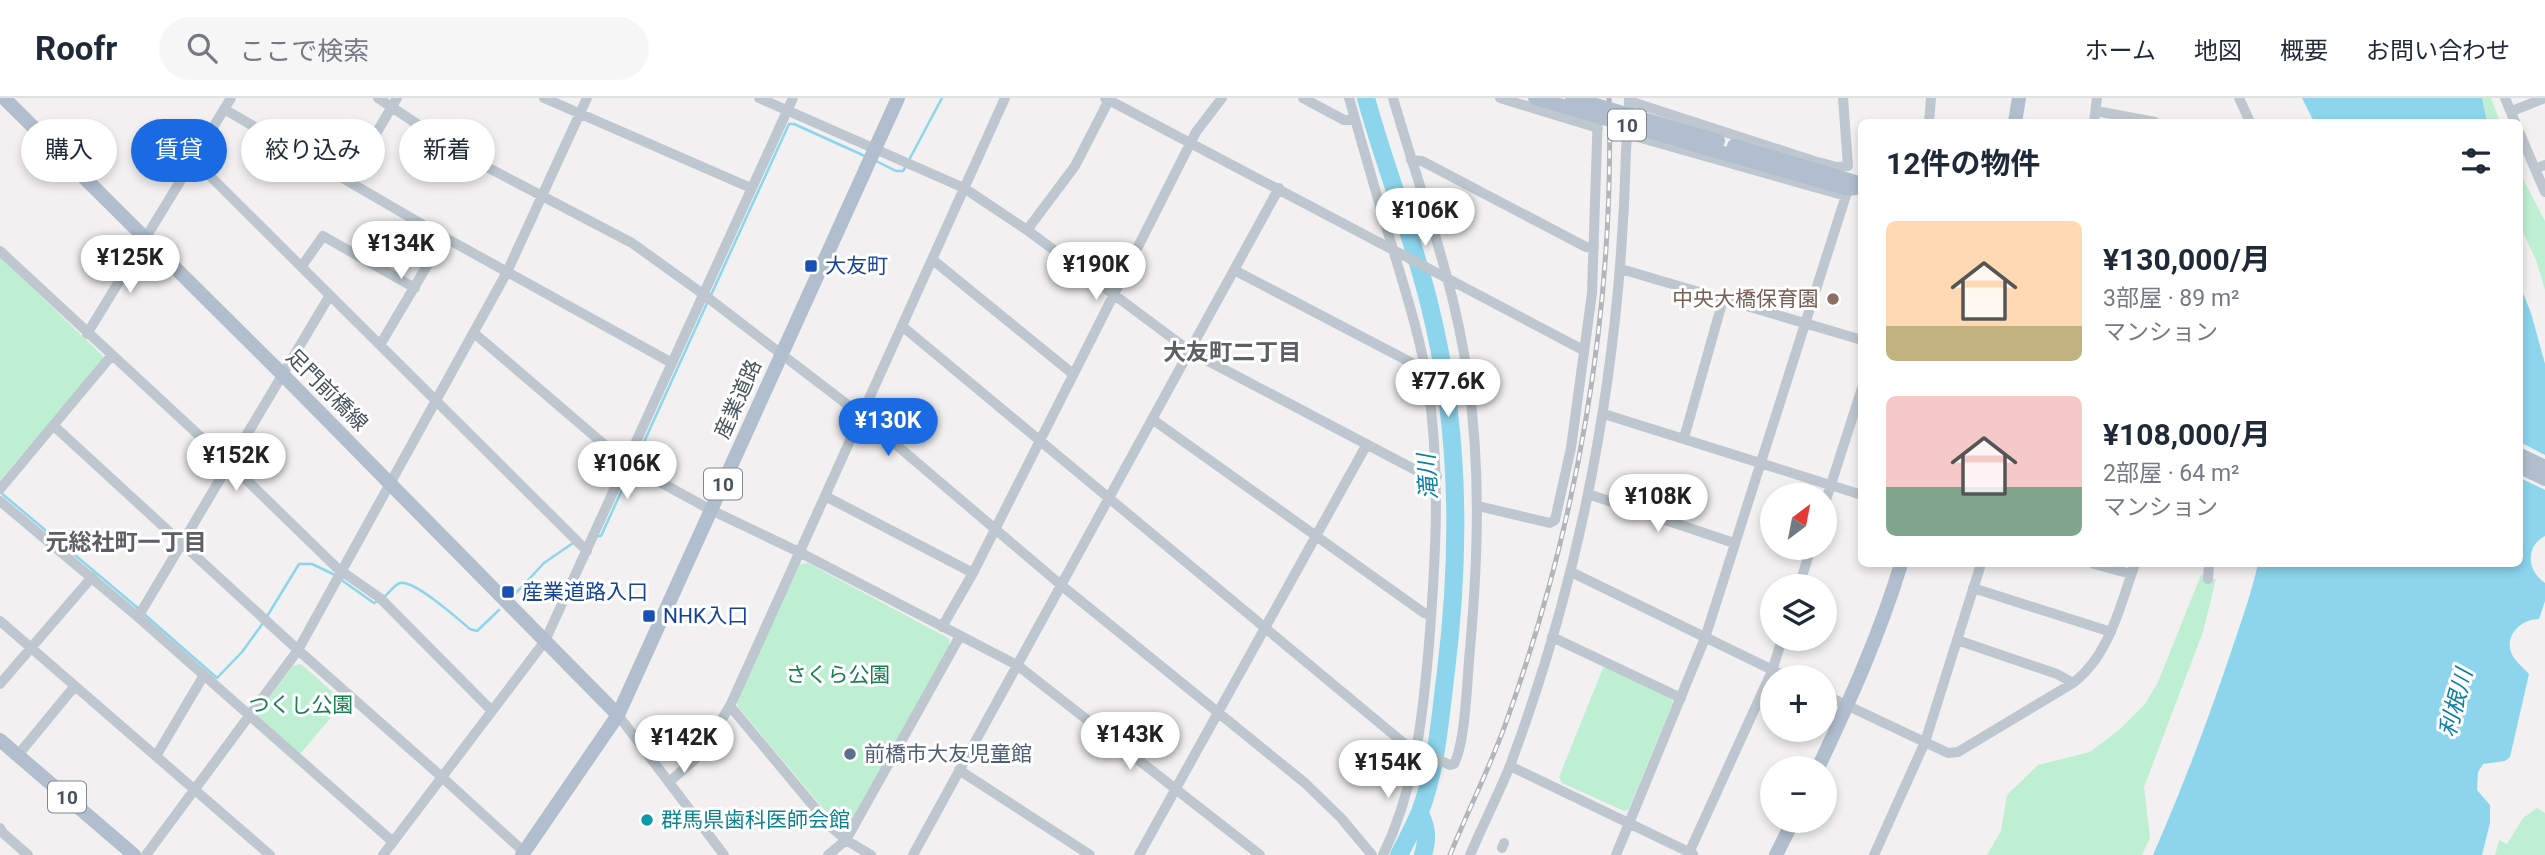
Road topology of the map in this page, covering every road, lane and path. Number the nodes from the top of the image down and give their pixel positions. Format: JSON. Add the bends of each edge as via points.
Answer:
{"nodes":[{"id":1,"x":4,"y":98,"type":"edge"},
{"id":2,"x":230,"y":98,"type":"edge"},
{"id":3,"x":379,"y":98,"type":"edge"},
{"id":4,"x":544,"y":98,"type":"edge"},
{"id":5,"x":587,"y":98,"type":"edge"},
{"id":6,"x":759,"y":98,"type":"edge"},
{"id":7,"x":793,"y":98,"type":"edge"},
{"id":8,"x":898,"y":98,"type":"edge"},
{"id":9,"x":1005,"y":98,"type":"edge"},
{"id":10,"x":1222,"y":98,"type":"edge"},
{"id":11,"x":1303,"y":98,"type":"edge"},
{"id":12,"x":1349,"y":98,"type":"edge"},
{"id":13,"x":1393,"y":98,"type":"edge"},
{"id":14,"x":1500,"y":98,"type":"edge"},
{"id":15,"x":1535,"y":98,"type":"edge"},
{"id":16,"x":1572,"y":98,"type":"edge"},
{"id":17,"x":1597,"y":98,"type":"edge"},
{"id":18,"x":1843,"y":98,"type":"edge"},
{"id":19,"x":1931,"y":98,"type":"edge"},
{"id":20,"x":2019,"y":98,"type":"edge"},
{"id":21,"x":2097,"y":98,"type":"edge"},
{"id":22,"x":2239,"y":98,"type":"edge"},
{"id":23,"x":2505,"y":98,"type":"edge"},
{"id":24,"x":2545,"y":98,"type":"edge"},
{"id":25,"x":1107,"y":99,"type":"edge"},
{"id":26,"x":1629,"y":100,"type":"edge"},
{"id":27,"x":394,"y":102,"type":"edge"},
{"id":28,"x":224,"y":109,"type":"junction"},
{"id":29,"x":2517,"y":109,"type":"dead end"},
{"id":30,"x":787,"y":111,"type":"junction"},
{"id":31,"x":580,"y":114,"type":"junction"},
{"id":32,"x":2095,"y":117,"type":"edge"},
{"id":33,"x":218,"y":119,"type":"edge"},
{"id":34,"x":241,"y":119,"type":"edge"},
{"id":35,"x":384,"y":119,"type":"edge"},
{"id":36,"x":1929,"y":119,"type":"edge"},
{"id":37,"x":2016,"y":119,"type":"edge"},
{"id":38,"x":2119,"y":119,"type":"edge"},
{"id":39,"x":2249,"y":119,"type":"edge"},
{"id":40,"x":2514,"y":119,"type":"edge"},
{"id":41,"x":1355,"y":120,"type":"junction"},
{"id":42,"x":1598,"y":128,"type":"junction"},
{"id":43,"x":1627,"y":134,"type":"junction"},
{"id":44,"x":2523,"y":141,"type":"edge"},
{"id":45,"x":1191,"y":142,"type":"junction"},
{"id":46,"x":1721,"y":147,"type":"junction"},
{"id":47,"x":874,"y":150,"type":"junction"},
{"id":48,"x":1411,"y":160,"type":"junction"},
{"id":49,"x":179,"y":182,"type":"edge"},
{"id":50,"x":217,"y":182,"type":"edge"},
{"id":51,"x":350,"y":182,"type":"edge"},
{"id":52,"x":751,"y":188,"type":"junction"},
{"id":53,"x":964,"y":188,"type":"junction"},
{"id":54,"x":1279,"y":188,"type":"junction"},
{"id":55,"x":1855,"y":189,"type":"edge"},
{"id":56,"x":2545,"y":192,"type":"edge"},
{"id":57,"x":542,"y":198,"type":"junction"},
{"id":58,"x":1027,"y":230,"type":"junction"},
{"id":59,"x":444,"y":237,"type":"junction"},
{"id":60,"x":146,"y":239,"type":"junction"},
{"id":61,"x":1594,"y":248,"type":"junction"},
{"id":62,"x":1395,"y":249,"type":"junction"},
{"id":63,"x":0,"y":251,"type":"edge"},
{"id":64,"x":933,"y":260,"type":"junction"},
{"id":65,"x":302,"y":265,"type":"junction"},
{"id":66,"x":1621,"y":269,"type":"junction"},
{"id":67,"x":1236,"y":271,"type":"junction"},
{"id":68,"x":507,"y":272,"type":"junction"},
{"id":69,"x":1442,"y":274,"type":"junction"},
{"id":70,"x":415,"y":288,"type":"junction"},
{"id":71,"x":703,"y":294,"type":"junction"},
{"id":72,"x":330,"y":295,"type":"junction"},
{"id":73,"x":1114,"y":296,"type":"junction"},
{"id":74,"x":1723,"y":300,"type":"junction"},
{"id":75,"x":1805,"y":324,"type":"junction"},
{"id":76,"x":902,"y":326,"type":"junction"},
{"id":77,"x":474,"y":333,"type":"junction"},
{"id":78,"x":87,"y":334,"type":"junction"},
{"id":79,"x":1858,"y":339,"type":"edge"},
{"id":80,"x":380,"y":345,"type":"junction"},
{"id":81,"x":1583,"y":350,"type":"junction"},
{"id":82,"x":1191,"y":352,"type":"junction"},
{"id":83,"x":782,"y":354,"type":"junction"},
{"id":84,"x":112,"y":355,"type":"junction"},
{"id":85,"x":672,"y":363,"type":"junction"},
{"id":86,"x":1424,"y":365,"type":"junction"},
{"id":87,"x":1073,"y":374,"type":"junction"},
{"id":88,"x":283,"y":375,"type":"junction"},
{"id":89,"x":436,"y":401,"type":"junction"},
{"id":90,"x":1858,"y":401,"type":"edge"},
{"id":91,"x":1604,"y":414,"type":"junction"},
{"id":92,"x":861,"y":415,"type":"junction"},
{"id":93,"x":1152,"y":419,"type":"junction"},
{"id":94,"x":54,"y":426,"type":"junction"},
{"id":95,"x":1684,"y":438,"type":"junction"},
{"id":96,"x":1040,"y":441,"type":"junction"},
{"id":97,"x":1367,"y":444,"type":"junction"},
{"id":98,"x":2523,"y":456,"type":"edge"},
{"id":99,"x":230,"y":464,"type":"junction"},
{"id":100,"x":627,"y":464,"type":"junction"},
{"id":101,"x":1760,"y":464,"type":"junction"},
{"id":102,"x":2545,"y":467,"type":"edge"},
{"id":103,"x":2523,"y":469,"type":"edge"},
{"id":104,"x":1437,"y":477,"type":"junction"},
{"id":105,"x":2545,"y":480,"type":"edge"},
{"id":106,"x":1821,"y":483,"type":"edge"},
{"id":107,"x":1832,"y":483,"type":"edge"},
{"id":108,"x":391,"y":485,"type":"junction"},
{"id":109,"x":1838,"y":488,"type":"edge"},
{"id":110,"x":0,"y":489,"type":"edge"},
{"id":111,"x":1588,"y":494,"type":"junction"},
{"id":112,"x":1858,"y":494,"type":"edge"},
{"id":113,"x":825,"y":496,"type":"junction"},
{"id":114,"x":1109,"y":499,"type":"junction"},
{"id":115,"x":0,"y":501,"type":"edge"},
{"id":116,"x":1478,"y":506,"type":"junction"},
{"id":117,"x":711,"y":510,"type":"junction"},
{"id":118,"x":995,"y":528,"type":"junction"},
{"id":119,"x":1317,"y":536,"type":"junction"},
{"id":120,"x":1734,"y":543,"type":"junction"},
{"id":121,"x":182,"y":544,"type":"junction"},
{"id":122,"x":587,"y":551,"type":"junction"},
{"id":123,"x":799,"y":552,"type":"junction"},
{"id":124,"x":1900,"y":567,"type":"edge"},
{"id":125,"x":1981,"y":567,"type":"edge"},
{"id":126,"x":2209,"y":567,"type":"edge"},
{"id":127,"x":2133,"y":569,"type":"edge"},
{"id":128,"x":341,"y":571,"type":"junction"},
{"id":129,"x":1571,"y":572,"type":"junction"},
{"id":130,"x":973,"y":573,"type":"junction"},
{"id":131,"x":92,"y":577,"type":"junction"},
{"id":132,"x":2208,"y":579,"type":"dead end"},
{"id":133,"x":1061,"y":585,"type":"junction"},
{"id":134,"x":1973,"y":588,"type":"junction"},
{"id":135,"x":1431,"y":615,"type":"junction"},
{"id":136,"x":138,"y":617,"type":"junction"},
{"id":137,"x":0,"y":621,"type":"edge"},
{"id":138,"x":942,"y":627,"type":"junction"},
{"id":139,"x":1265,"y":629,"type":"junction"},
{"id":140,"x":2111,"y":632,"type":"junction"},
{"id":141,"x":960,"y":636,"type":"junction"},
{"id":142,"x":1552,"y":637,"type":"junction"},
{"id":143,"x":1705,"y":638,"type":"junction"},
{"id":144,"x":1957,"y":640,"type":"junction"},
{"id":145,"x":545,"y":642,"type":"junction"},
{"id":146,"x":32,"y":648,"type":"junction"},
{"id":147,"x":298,"y":650,"type":"junction"},
{"id":148,"x":1017,"y":665,"type":"junction"},
{"id":149,"x":1760,"y":665,"type":"edge"},
{"id":150,"x":204,"y":675,"type":"junction"},
{"id":151,"x":2073,"y":683,"type":"junction"},
{"id":152,"x":0,"y":684,"type":"edge"},
{"id":153,"x":74,"y":687,"type":"junction"},
{"id":154,"x":1681,"y":698,"type":"junction"},
{"id":155,"x":1760,"y":698,"type":"edge"},
{"id":156,"x":1837,"y":701,"type":"edge"},
{"id":157,"x":730,"y":706,"type":"junction"},
{"id":158,"x":1847,"y":706,"type":"junction"},
{"id":159,"x":492,"y":711,"type":"junction"},
{"id":160,"x":1217,"y":713,"type":"junction"},
{"id":161,"x":249,"y":715,"type":"junction"},
{"id":162,"x":618,"y":715,"type":"junction"},
{"id":163,"x":0,"y":740,"type":"edge"},
{"id":164,"x":1925,"y":742,"type":"junction"},
{"id":165,"x":1418,"y":751,"type":"junction"},
{"id":166,"x":18,"y":755,"type":"junction"},
{"id":167,"x":156,"y":756,"type":"junction"},
{"id":168,"x":1824,"y":756,"type":"edge"},
{"id":169,"x":1510,"y":766,"type":"junction"},
{"id":170,"x":959,"y":770,"type":"junction"},
{"id":171,"x":443,"y":778,"type":"junction"},
{"id":172,"x":670,"y":782,"type":"junction"},
{"id":173,"x":195,"y":788,"type":"junction"},
{"id":174,"x":1176,"y":788,"type":"junction"},
{"id":175,"x":1629,"y":824,"type":"junction"},
{"id":176,"x":1,"y":831,"type":"edge"},
{"id":177,"x":1787,"y":833,"type":"edge"},
{"id":178,"x":846,"y":840,"type":"junction"},
{"id":179,"x":393,"y":842,"type":"junction"},
{"id":180,"x":523,"y":854,"type":"edge"},
{"id":181,"x":1473,"y":854,"type":"edge"},
{"id":182,"x":1690,"y":854,"type":"edge"},
{"id":183,"x":13,"y":855,"type":"edge"},
{"id":184,"x":28,"y":855,"type":"edge"},
{"id":185,"x":134,"y":855,"type":"edge"},
{"id":186,"x":146,"y":855,"type":"edge"},
{"id":187,"x":270,"y":855,"type":"edge"},
{"id":188,"x":383,"y":855,"type":"edge"},
{"id":189,"x":724,"y":855,"type":"edge"},
{"id":190,"x":828,"y":855,"type":"edge"},
{"id":191,"x":871,"y":855,"type":"edge"},
{"id":192,"x":913,"y":855,"type":"edge"},
{"id":193,"x":1090,"y":855,"type":"edge"},
{"id":194,"x":1139,"y":855,"type":"edge"},
{"id":195,"x":1260,"y":855,"type":"edge"},
{"id":196,"x":1372,"y":855,"type":"edge"},
{"id":197,"x":1383,"y":855,"type":"edge"},
{"id":198,"x":1616,"y":855,"type":"edge"},
{"id":199,"x":1776,"y":855,"type":"edge"},
{"id":200,"x":1874,"y":855,"type":"edge"}],
"edges":[{"from":1,"to":60,"type":"main road","name":"足門前橋線"},
{"from":2,"to":28,"type":"street"},
{"from":3,"to":27,"type":"street"},
{"from":4,"to":31,"type":"street"},
{"from":5,"to":31,"type":"street"},
{"from":6,"to":30,"type":"street"},
{"from":7,"to":30,"type":"street"},
{"from":8,"to":47,"type":"main road","name":"産業道路","number":"10"},
{"from":9,"to":53,"type":"street"},
{"from":10,"to":45,"type":"street"},
{"from":11,"to":41,"type":"street","via":[[1344,120]]},
{"from":12,"to":41,"type":"street"},
{"from":13,"to":48,"type":"street"},
{"from":14,"to":42,"type":"street"},
{"from":15,"to":46,"type":"main road","number":"10","bridge":true},
{"from":16,"to":46,"type":"main road","number":"10","bridge":true},
{"from":17,"to":42,"type":"street"},
{"from":18,"to":26,"type":"street","via":[[1848,166],[1837,167]]},
{"from":19,"to":36,"type":"street"},
{"from":20,"to":37,"type":"main road"},
{"from":21,"to":32,"type":"street"},
{"from":22,"to":39,"type":"street"},
{"from":23,"to":40,"type":"street"},
{"from":24,"to":29,"type":"street"},
{"from":25,"to":45,"type":"street"},
{"from":25,"to":58,"type":"street","via":[[1074,166]]},
{"from":26,"to":43,"type":"street"},
{"from":27,"to":35,"type":"street"},
{"from":27,"to":57,"type":"street","via":[[451,147]]},
{"from":28,"to":33,"type":"street"},
{"from":28,"to":34,"type":"street"},
{"from":30,"to":47,"type":"street"},
{"from":30,"to":52,"type":"street"},
{"from":31,"to":52,"type":"street"},
{"from":31,"to":57,"type":"street"},
{"from":32,"to":38,"type":"street"},
{"from":41,"to":62,"type":"street"},
{"from":42,"to":61,"type":"street"},
{"from":43,"to":55,"type":"street"},
{"from":43,"to":66,"type":"street"},
{"from":44,"to":56,"type":"street"},
{"from":45,"to":54,"type":"street"},
{"from":45,"to":73,"type":"street"},
{"from":46,"to":55,"type":"main road","number":"10"},
{"from":47,"to":53,"type":"street"},
{"from":47,"to":83,"type":"main road","name":"産業道路","number":"10"},
{"from":48,"to":61,"type":"street","via":[[1422,161]]},
{"from":48,"to":69,"type":"street"},
{"from":49,"to":60,"type":"street"},
{"from":50,"to":65,"type":"street"},
{"from":51,"to":59,"type":"street"},
{"from":52,"to":71,"type":"street"},
{"from":53,"to":58,"type":"street"},
{"from":53,"to":64,"type":"street"},
{"from":54,"to":62,"type":"street"},
{"from":54,"to":67,"type":"street"},
{"from":55,"to":75,"type":"street"},
{"from":57,"to":68,"type":"street"},
{"from":57,"to":71,"type":"street","via":[[632,243]]},
{"from":58,"to":73,"type":"street"},
{"from":59,"to":68,"type":"street"},
{"from":59,"to":70,"type":"street"},
{"from":60,"to":78,"type":"street"},
{"from":60,"to":88,"type":"main road","name":"足門前橋線"},
{"from":61,"to":81,"type":"street"},
{"from":62,"to":69,"type":"street"},
{"from":62,"to":86,"type":"street"},
{"from":63,"to":78,"type":"street"},
{"from":64,"to":76,"type":"street"},
{"from":64,"to":87,"type":"street"},
{"from":65,"to":70,"type":"street","via":[[323,236]]},
{"from":65,"to":72,"type":"street"},
{"from":66,"to":74,"type":"street"},
{"from":66,"to":91,"type":"street"},
{"from":67,"to":82,"type":"street"},
{"from":67,"to":86,"type":"street","via":[[1414,365]]},
{"from":68,"to":77,"type":"street"},
{"from":68,"to":85,"type":"street"},
{"from":69,"to":81,"type":"street"},
{"from":69,"to":116,"type":"street","via":[[1468,377]]},
{"from":70,"to":80,"type":"street"},
{"from":71,"to":83,"type":"street"},
{"from":71,"to":85,"type":"street"},
{"from":72,"to":80,"type":"street"},
{"from":72,"to":88,"type":"street"},
{"from":73,"to":82,"type":"street"},
{"from":73,"to":87,"type":"street"},
{"from":74,"to":75,"type":"street"},
{"from":74,"to":95,"type":"street"},
{"from":75,"to":79,"type":"street"},
{"from":75,"to":101,"type":"street"},
{"from":76,"to":92,"type":"street"},
{"from":76,"to":96,"type":"street"},
{"from":77,"to":89,"type":"street"},
{"from":77,"to":100,"type":"street"},
{"from":78,"to":84,"type":"street"},
{"from":80,"to":89,"type":"street"},
{"from":81,"to":116,"type":"street","via":[[1571,448],[1555,520],[1550,523]]},
{"from":82,"to":93,"type":"street"},
{"from":82,"to":97,"type":"street"},
{"from":83,"to":92,"type":"street"},
{"from":83,"to":117,"type":"main road","name":"産業道路","number":"10"},
{"from":84,"to":94,"type":"street"},
{"from":84,"to":99,"type":"street"},
{"from":85,"to":100,"type":"street"},
{"from":86,"to":104,"type":"street"},
{"from":87,"to":96,"type":"street"},
{"from":88,"to":99,"type":"street"},
{"from":88,"to":108,"type":"main road","name":"足門前橋線"},
{"from":89,"to":108,"type":"street"},
{"from":89,"to":122,"type":"street"},
{"from":90,"to":107,"type":"street"},
{"from":91,"to":95,"type":"street"},
{"from":91,"to":111,"type":"street"},
{"from":92,"to":113,"type":"street"},
{"from":92,"to":118,"type":"street"},
{"from":93,"to":114,"type":"street"},
{"from":93,"to":119,"type":"street"},
{"from":94,"to":110,"type":"street"},
{"from":94,"to":121,"type":"street"},
{"from":95,"to":101,"type":"street"},
{"from":96,"to":114,"type":"street"},
{"from":96,"to":118,"type":"street"},
{"from":97,"to":104,"type":"street"},
{"from":97,"to":119,"type":"street"},
{"from":98,"to":102,"type":"main road"},
{"from":99,"to":121,"type":"street"},
{"from":99,"to":128,"type":"street"},
{"from":100,"to":117,"type":"street"},
{"from":100,"to":122,"type":"street"},
{"from":101,"to":106,"type":"street"},
{"from":101,"to":120,"type":"street"},
{"from":103,"to":105,"type":"main road"},
{"from":104,"to":135,"type":"street"},
{"from":108,"to":128,"type":"street"},
{"from":108,"to":145,"type":"main road","name":"足門前橋線"},
{"from":109,"to":112,"type":"street"},
{"from":111,"to":120,"type":"street"},
{"from":111,"to":129,"type":"street"},
{"from":113,"to":123,"type":"street"},
{"from":113,"to":130,"type":"street"},
{"from":114,"to":133,"type":"street"},
{"from":114,"to":139,"type":"street"},
{"from":115,"to":131,"type":"street"},
{"from":116,"to":165,"type":"street","via":[[1477,565],[1457,759],[1450,765]]},
{"from":117,"to":123,"type":"street"},
{"from":117,"to":162,"type":"main road","name":"産業道路","number":"10"},
{"from":118,"to":130,"type":"street"},
{"from":118,"to":133,"type":"street"},
{"from":119,"to":135,"type":"street"},
{"from":119,"to":139,"type":"street"},
{"from":120,"to":143,"type":"street"},
{"from":121,"to":136,"type":"street"},
{"from":121,"to":147,"type":"street"},
{"from":122,"to":145,"type":"street"},
{"from":123,"to":138,"type":"street"},
{"from":123,"to":157,"type":"street"},
{"from":124,"to":158,"type":"main road"},
{"from":125,"to":134,"type":"street"},
{"from":126,"to":132,"type":"street"},
{"from":127,"to":140,"type":"street"},
{"from":128,"to":147,"type":"street"},
{"from":128,"to":159,"type":"street","via":[[380,598]]},
{"from":129,"to":142,"type":"street"},
{"from":129,"to":143,"type":"street"},
{"from":130,"to":138,"type":"street"},
{"from":131,"to":136,"type":"street"},
{"from":131,"to":146,"type":"street"},
{"from":133,"to":148,"type":"street"},
{"from":133,"to":160,"type":"street"},
{"from":134,"to":140,"type":"street"},
{"from":134,"to":144,"type":"street"},
{"from":135,"to":165,"type":"street"},
{"from":136,"to":150,"type":"street"},
{"from":137,"to":146,"type":"street"},
{"from":138,"to":141,"type":"street"},
{"from":139,"to":160,"type":"street"},
{"from":139,"to":165,"type":"street"},
{"from":140,"to":151,"type":"street","via":[[2101,652]]},
{"from":141,"to":148,"type":"street"},
{"from":141,"to":178,"type":"street"},
{"from":142,"to":154,"type":"street"},
{"from":142,"to":169,"type":"street"},
{"from":143,"to":149,"type":"street"},
{"from":143,"to":154,"type":"street"},
{"from":144,"to":151,"type":"street"},
{"from":144,"to":164,"type":"street"},
{"from":145,"to":159,"type":"street"},
{"from":145,"to":162,"type":"main road","name":"足門前橋線"},
{"from":146,"to":152,"type":"street"},
{"from":146,"to":153,"type":"street"},
{"from":147,"to":161,"type":"street"},
{"from":147,"to":171,"type":"street"},
{"from":148,"to":170,"type":"street"},
{"from":148,"to":174,"type":"street"},
{"from":150,"to":161,"type":"street"},
{"from":150,"to":167,"type":"street"},
{"from":151,"to":164,"type":"street","via":[[1954,753]]},
{"from":153,"to":166,"type":"street"},
{"from":153,"to":167,"type":"street"},
{"from":154,"to":175,"type":"street"},
{"from":155,"to":182,"type":"street"},
{"from":156,"to":158,"type":"street"},
{"from":157,"to":172,"type":"street","via":[[699,756]]},
{"from":157,"to":178,"type":"street"},
{"from":158,"to":164,"type":"street"},
{"from":158,"to":168,"type":"main road"},
{"from":159,"to":171,"type":"street"},
{"from":160,"to":174,"type":"street"},
{"from":160,"to":196,"type":"street","via":[[1306,783]]},
{"from":161,"to":173,"type":"street"},
{"from":161,"to":179,"type":"street"},
{"from":162,"to":172,"type":"street"},
{"from":162,"to":180,"type":"main road","name":"産業道路","number":"10"},
{"from":163,"to":166,"type":"main road","number":"10"},
{"from":164,"to":200,"type":"street"},
{"from":165,"to":197,"type":"street"},
{"from":166,"to":185,"type":"main road","number":"10"},
{"from":167,"to":173,"type":"street"},
{"from":169,"to":175,"type":"street"},
{"from":169,"to":181,"type":"street"},
{"from":170,"to":192,"type":"street"},
{"from":170,"to":193,"type":"street"},
{"from":171,"to":179,"type":"street"},
{"from":171,"to":180,"type":"street"},
{"from":172,"to":189,"type":"street"},
{"from":173,"to":186,"type":"street"},
{"from":173,"to":187,"type":"street"},
{"from":174,"to":194,"type":"street"},
{"from":174,"to":195,"type":"street"},
{"from":175,"to":182,"type":"street"},
{"from":175,"to":198,"type":"street"},
{"from":176,"to":183,"type":"street"},
{"from":176,"to":184,"type":"street"},
{"from":177,"to":199,"type":"main road"},
{"from":178,"to":190,"type":"street"},
{"from":178,"to":191,"type":"street"},
{"from":179,"to":188,"type":"street"}]}
